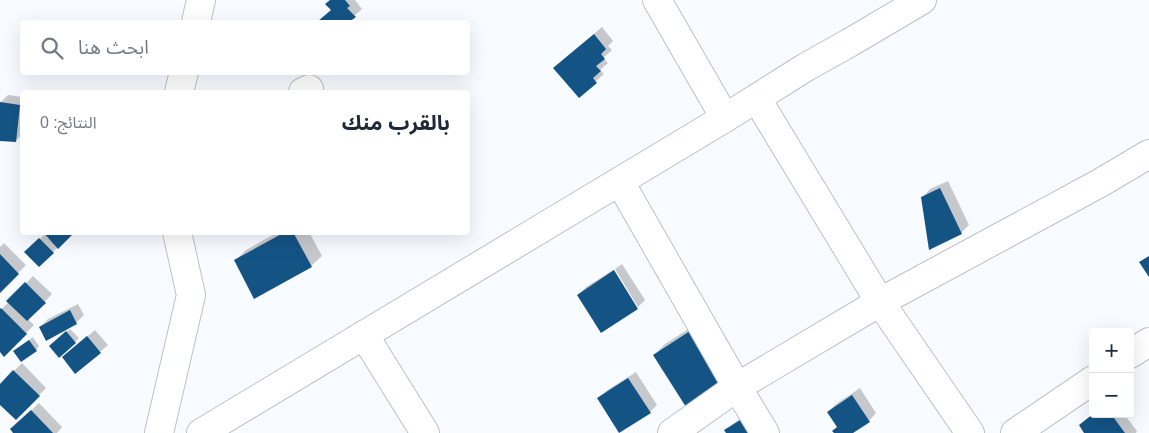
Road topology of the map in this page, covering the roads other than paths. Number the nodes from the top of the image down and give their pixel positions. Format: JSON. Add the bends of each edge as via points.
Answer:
{"nodes":[{"id":1,"x":201,"y":0,"type":"edge"},
{"id":2,"x":657,"y":0,"type":"edge"},
{"id":3,"x":922,"y":0,"type":"edge"},
{"id":4,"x":196,"y":20,"type":"edge"},
{"id":5,"x":183,"y":75,"type":"edge"},
{"id":6,"x":180,"y":90,"type":"edge"},
{"id":7,"x":757,"y":99,"type":"junction"},
{"id":8,"x":725,"y":118,"type":"junction"},
{"id":9,"x":1149,"y":154,"type":"edge"},
{"id":10,"x":620,"y":182,"type":"junction"},
{"id":11,"x":178,"y":235,"type":"edge"},
{"id":12,"x":880,"y":302,"type":"junction"},
{"id":13,"x":364,"y":335,"type":"junction"},
{"id":14,"x":1149,"y":342,"type":"edge"},
{"id":15,"x":1134,"y":351,"type":"edge"},
{"id":16,"x":1089,"y":383,"type":"edge"},
{"id":17,"x":737,"y":387,"type":"junction"},
{"id":18,"x":159,"y":433,"type":"edge"},
{"id":19,"x":201,"y":433,"type":"edge"},
{"id":20,"x":425,"y":433,"type":"edge"},
{"id":21,"x":672,"y":433,"type":"edge"},
{"id":22,"x":766,"y":433,"type":"edge"},
{"id":23,"x":970,"y":433,"type":"edge"},
{"id":24,"x":1015,"y":433,"type":"edge"}],
"edges":[{"from":1,"to":4,"type":"street"},
{"from":2,"to":8,"type":"street"},
{"from":3,"to":7,"type":"street"},
{"from":5,"to":6,"type":"street"},
{"from":7,"to":8,"type":"street"},
{"from":7,"to":12,"type":"street"},
{"from":8,"to":10,"type":"street"},
{"from":9,"to":12,"type":"street"},
{"from":10,"to":13,"type":"street"},
{"from":10,"to":17,"type":"street"},
{"from":11,"to":18,"type":"street","via":[[191,295]]},
{"from":12,"to":17,"type":"street"},
{"from":12,"to":23,"type":"street"},
{"from":13,"to":19,"type":"street"},
{"from":13,"to":20,"type":"street"},
{"from":14,"to":15,"type":"street"},
{"from":16,"to":24,"type":"street"},
{"from":17,"to":21,"type":"street"},
{"from":17,"to":22,"type":"street"}]}
